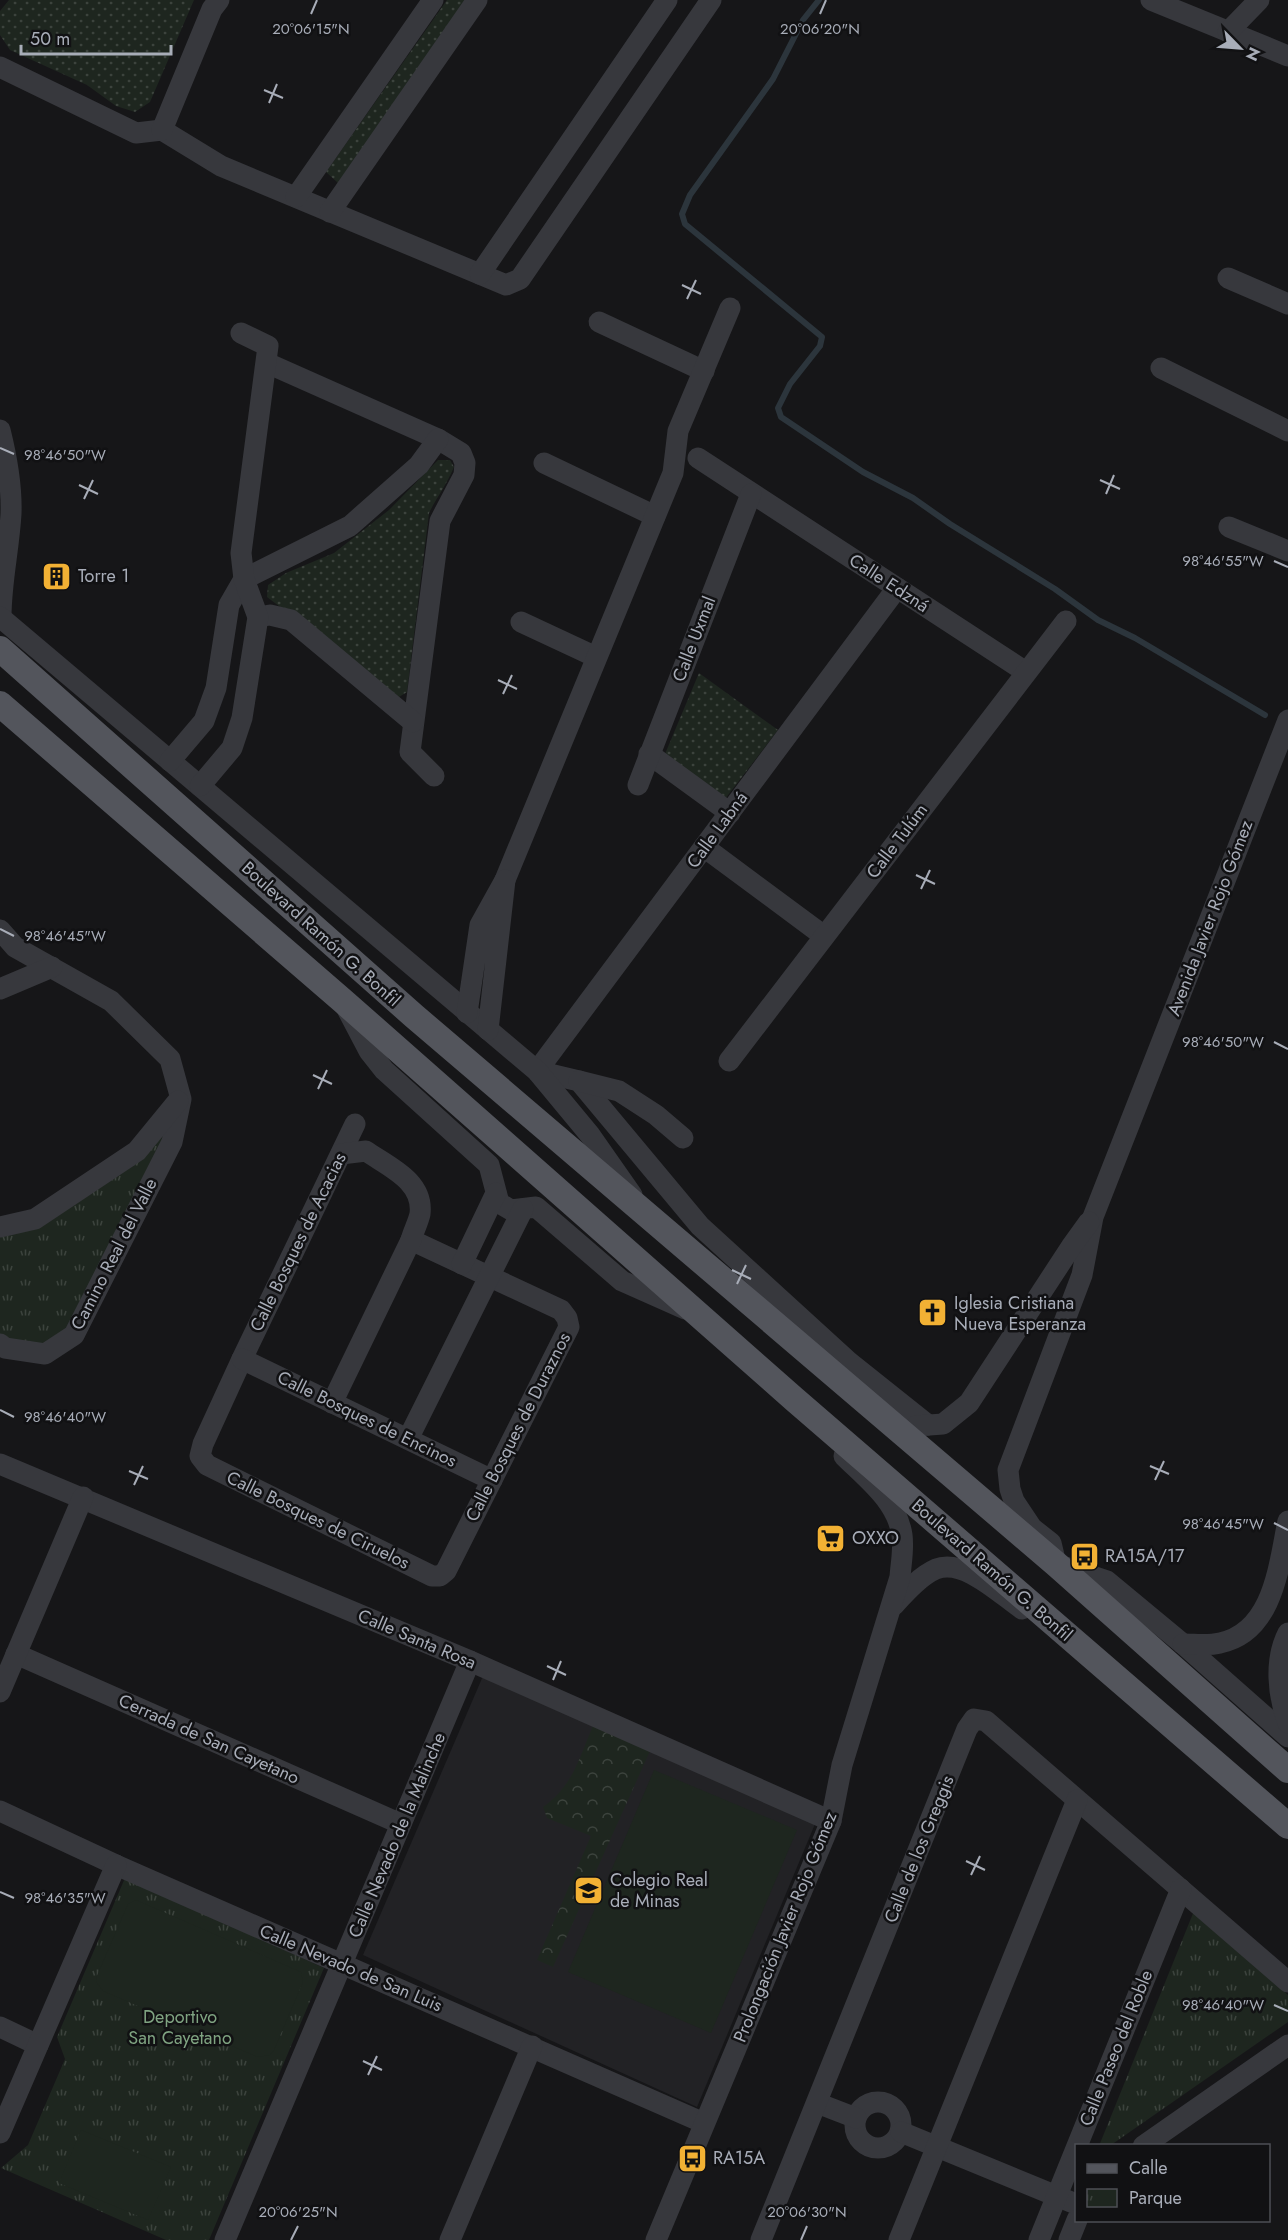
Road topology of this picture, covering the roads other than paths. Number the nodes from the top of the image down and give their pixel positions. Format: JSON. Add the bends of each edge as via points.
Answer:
{"nodes":[{"id":1,"x":219,"y":0,"type":"edge"},
{"id":2,"x":433,"y":0,"type":"edge"},
{"id":3,"x":477,"y":0,"type":"edge"},
{"id":4,"x":667,"y":0,"type":"edge"},
{"id":5,"x":711,"y":0,"type":"edge"},
{"id":6,"x":1151,"y":0,"type":"edge"},
{"id":7,"x":1259,"y":0,"type":"edge"},
{"id":8,"x":1228,"y":32,"type":"junction"},
{"id":9,"x":1288,"y":56,"type":"edge"},
{"id":10,"x":0,"y":67,"type":"edge"},
{"id":11,"x":162,"y":130,"type":"junction"},
{"id":12,"x":296,"y":197,"type":"junction"},
{"id":13,"x":330,"y":212,"type":"junction"},
{"id":14,"x":480,"y":274,"type":"junction"},
{"id":15,"x":1228,"y":278,"type":"dead end"},
{"id":16,"x":1288,"y":304,"type":"edge"},
{"id":17,"x":730,"y":308,"type":"dead end"},
{"id":18,"x":599,"y":322,"type":"dead end"},
{"id":19,"x":241,"y":333,"type":"dead end"},
{"id":20,"x":267,"y":363,"type":"junction"},
{"id":21,"x":1161,"y":368,"type":"dead end"},
{"id":22,"x":704,"y":371,"type":"junction"},
{"id":23,"x":0,"y":430,"type":"edge"},
{"id":24,"x":1288,"y":431,"type":"edge"},
{"id":25,"x":438,"y":439,"type":"junction"},
{"id":26,"x":698,"y":458,"type":"dead end"},
{"id":27,"x":544,"y":463,"type":"dead end"},
{"id":28,"x":751,"y":494,"type":"junction"},
{"id":29,"x":5,"y":513,"type":"edge"},
{"id":30,"x":655,"y":516,"type":"junction"},
{"id":31,"x":1229,"y":527,"type":"dead end"},
{"id":32,"x":1288,"y":551,"type":"edge"},
{"id":33,"x":244,"y":579,"type":"junction"},
{"id":34,"x":897,"y":588,"type":"junction"},
{"id":35,"x":0,"y":617,"type":"edge"},
{"id":36,"x":258,"y":617,"type":"junction"},
{"id":37,"x":1066,"y":621,"type":"dead end"},
{"id":38,"x":521,"y":622,"type":"dead end"},
{"id":39,"x":0,"y":649,"type":"edge"},
{"id":40,"x":596,"y":657,"type":"junction"},
{"id":41,"x":1026,"y":672,"type":"junction"},
{"id":42,"x":216,"y":688,"type":"junction"},
{"id":43,"x":246,"y":693,"type":"junction"},
{"id":44,"x":0,"y":704,"type":"edge"},
{"id":45,"x":1288,"y":720,"type":"edge"},
{"id":46,"x":413,"y":722,"type":"junction"},
{"id":47,"x":649,"y":754,"type":"junction"},
{"id":48,"x":170,"y":761,"type":"junction"},
{"id":49,"x":434,"y":776,"type":"dead end"},
{"id":50,"x":638,"y":785,"type":"dead end"},
{"id":51,"x":200,"y":786,"type":"junction"},
{"id":52,"x":730,"y":813,"type":"junction"},
{"id":53,"x":704,"y":847,"type":"junction"},
{"id":54,"x":505,"y":880,"type":"junction"},
{"id":55,"x":0,"y":930,"type":"edge"},
{"id":56,"x":824,"y":936,"type":"junction"},
{"id":57,"x":52,"y":967,"type":"junction"},
{"id":58,"x":0,"y":989,"type":"edge"},
{"id":59,"x":343,"y":1001,"type":"junction"},
{"id":60,"x":467,"y":1012,"type":"junction"},
{"id":61,"x":488,"y":1030,"type":"junction"},
{"id":62,"x":729,"y":1061,"type":"dead end"},
{"id":63,"x":537,"y":1071,"type":"junction"},
{"id":64,"x":579,"y":1081,"type":"junction"},
{"id":65,"x":181,"y":1099,"type":"junction"},
{"id":66,"x":355,"y":1124,"type":"dead end"},
{"id":67,"x":682,"y":1138,"type":"dead end"},
{"id":68,"x":341,"y":1154,"type":"junction"},
{"id":69,"x":492,"y":1202,"type":"junction"},
{"id":70,"x":523,"y":1209,"type":"junction"},
{"id":71,"x":646,"y":1215,"type":"junction"},
{"id":72,"x":1094,"y":1217,"type":"junction"},
{"id":73,"x":0,"y":1227,"type":"edge"},
{"id":74,"x":512,"y":1229,"type":"junction"},
{"id":75,"x":411,"y":1240,"type":"junction"},
{"id":76,"x":462,"y":1264,"type":"junction"},
{"id":77,"x":488,"y":1276,"type":"junction"},
{"id":78,"x":697,"y":1314,"type":"junction"},
{"id":79,"x":0,"y":1344,"type":"edge"},
{"id":80,"x":242,"y":1359,"type":"junction"},
{"id":81,"x":794,"y":1399,"type":"junction"},
{"id":82,"x":332,"y":1403,"type":"junction"},
{"id":83,"x":867,"y":1403,"type":"junction"},
{"id":84,"x":928,"y":1425,"type":"junction"},
{"id":85,"x":408,"y":1439,"type":"junction"},
{"id":86,"x":200,"y":1456,"type":"joint"},
{"id":87,"x":0,"y":1464,"type":"edge"},
{"id":88,"x":492,"y":1480,"type":"junction"},
{"id":89,"x":82,"y":1497,"type":"junction"},
{"id":90,"x":1288,"y":1521,"type":"edge"},
{"id":91,"x":1286,"y":1550,"type":"edge"},
{"id":92,"x":1056,"y":1564,"type":"junction"},
{"id":93,"x":440,"y":1576,"type":"joint"},
{"id":94,"x":893,"y":1606,"type":"junction"},
{"id":95,"x":1258,"y":1618,"type":"junction"},
{"id":96,"x":1287,"y":1635,"type":"edge"},
{"id":97,"x":1183,"y":1644,"type":"junction"},
{"id":98,"x":16,"y":1654,"type":"junction"},
{"id":99,"x":470,"y":1661,"type":"junction"},
{"id":100,"x":1111,"y":1674,"type":"junction"},
{"id":101,"x":0,"y":1692,"type":"edge"},
{"id":102,"x":1288,"y":1724,"type":"edge"},
{"id":103,"x":1288,"y":1737,"type":"edge"},
{"id":104,"x":842,"y":1767,"type":"junction"},
{"id":105,"x":1288,"y":1770,"type":"edge"},
{"id":106,"x":1077,"y":1800,"type":"junction"},
{"id":107,"x":799,"y":1807,"type":"junction"},
{"id":108,"x":0,"y":1811,"type":"edge"},
{"id":109,"x":831,"y":1821,"type":"junction"},
{"id":110,"x":401,"y":1824,"type":"junction"},
{"id":111,"x":1288,"y":1826,"type":"edge"},
{"id":112,"x":116,"y":1865,"type":"junction"},
{"id":113,"x":1181,"y":1890,"type":"junction"},
{"id":114,"x":342,"y":1965,"type":"junction"},
{"id":115,"x":1288,"y":1982,"type":"edge"},
{"id":116,"x":0,"y":2028,"type":"edge"},
{"id":117,"x":38,"y":2045,"type":"junction"},
{"id":118,"x":1288,"y":2045,"type":"edge"},
{"id":119,"x":532,"y":2046,"type":"junction"},
{"id":120,"x":817,"y":2103,"type":"junction"},
{"id":121,"x":856,"y":2118,"type":"junction"},
{"id":122,"x":704,"y":2123,"type":"junction"},
{"id":123,"x":901,"y":2132,"type":"junction"},
{"id":124,"x":0,"y":2133,"type":"edge"},
{"id":125,"x":1077,"y":2144,"type":"edge"},
{"id":126,"x":1144,"y":2144,"type":"edge"},
{"id":127,"x":937,"y":2146,"type":"junction"},
{"id":128,"x":1075,"y":2149,"type":"edge"},
{"id":129,"x":1056,"y":2196,"type":"junction"},
{"id":130,"x":1075,"y":2203,"type":"edge"},
{"id":131,"x":1076,"y":2222,"type":"edge"},
{"id":132,"x":225,"y":2240,"type":"edge"},
{"id":133,"x":450,"y":2240,"type":"edge"},
{"id":134,"x":656,"y":2240,"type":"edge"},
{"id":135,"x":761,"y":2240,"type":"edge"},
{"id":136,"x":899,"y":2240,"type":"edge"},
{"id":137,"x":1038,"y":2240,"type":"edge"},
{"id":138,"x":1069,"y":2240,"type":"edge"}],
"edges":[{"from":1,"to":11,"type":"street"},
{"from":2,"to":12,"type":"street"},
{"from":3,"to":13,"type":"street"},
{"from":4,"to":14,"type":"street"},
{"from":5,"to":14,"type":"street","via":[[520,279],[506,285]]},
{"from":6,"to":8,"type":"street"},
{"from":7,"to":8,"type":"street"},
{"from":8,"to":9,"type":"street"},
{"from":10,"to":11,"type":"street","via":[[136,133]]},
{"from":11,"to":12,"type":"street","via":[[221,166]]},
{"from":12,"to":13,"type":"street"},
{"from":13,"to":14,"type":"street"},
{"from":15,"to":16,"type":"street"},
{"from":17,"to":22,"type":"street"},
{"from":18,"to":22,"type":"street"},
{"from":19,"to":20,"type":"street","via":[[268,346]]},
{"from":20,"to":25,"type":"street"},
{"from":20,"to":33,"type":"street","via":[[241,553]]},
{"from":21,"to":24,"type":"street"},
{"from":22,"to":30,"type":"street","via":[[678,431],[673,472]]},
{"from":23,"to":29,"type":"street","via":[[8,463]]},
{"from":25,"to":33,"type":"street","via":[[419,465],[350,526]]},
{"from":25,"to":46,"type":"street","via":[[461,453],[464,475],[440,520]]},
{"from":26,"to":28,"type":"street","name":"Calle Edzná"},
{"from":27,"to":30,"type":"street"},
{"from":28,"to":34,"type":"street","name":"Calle Edzná"},
{"from":28,"to":47,"type":"street","name":"Calle Uxmal"},
{"from":29,"to":35,"type":"street"},
{"from":30,"to":40,"type":"street"},
{"from":31,"to":32,"type":"street"},
{"from":33,"to":36,"type":"street"},
{"from":33,"to":42,"type":"street","via":[[229,605]]},
{"from":34,"to":41,"type":"street","name":"Calle Edzná"},
{"from":34,"to":52,"type":"street","name":"Calle Labná"},
{"from":35,"to":48,"type":"street","name":"Boulevard Ramón G. Bonfil"},
{"from":36,"to":43,"type":"street"},
{"from":36,"to":46,"type":"street","via":[[270,615],[291,620]]},
{"from":37,"to":41,"type":"street","name":"Calle Tulúm"},
{"from":38,"to":40,"type":"street"},
{"from":39,"to":71,"type":"main road","name":"Boulevard Ramón G. Bonfil","via":[[414,1016]]},
{"from":40,"to":54,"type":"street"},
{"from":41,"to":56,"type":"street","name":"Calle Tulúm"},
{"from":42,"to":43,"type":"street"},
{"from":42,"to":48,"type":"street","via":[[204,720]]},
{"from":43,"to":51,"type":"street","via":[[232,748]]},
{"from":44,"to":59,"type":"main road","name":"Boulevard Ramón G. Bonfil"},
{"from":45,"to":72,"type":"street","name":"Avenida Javier Rojo Gómez"},
{"from":46,"to":49,"type":"street","via":[[410,752]]},
{"from":47,"to":50,"type":"street","name":"Calle Uxmal"},
{"from":47,"to":52,"type":"street"},
{"from":48,"to":51,"type":"street","name":"Boulevard Ramón G. Bonfil"},
{"from":51,"to":60,"type":"street","name":"Boulevard Ramón G. Bonfil"},
{"from":52,"to":53,"type":"street","name":"Calle Labná"},
{"from":53,"to":56,"type":"street"},
{"from":53,"to":63,"type":"street","name":"Calle Labná"},
{"from":54,"to":60,"type":"street","via":[[480,925]]},
{"from":54,"to":61,"type":"street"},
{"from":55,"to":57,"type":"street","name":"Camino Real del Valle","via":[[15,947]]},
{"from":56,"to":62,"type":"street","name":"Calle Tulúm"},
{"from":57,"to":58,"type":"street"},
{"from":57,"to":65,"type":"street","name":"Camino Real del Valle","via":[[111,1001],[170,1059]]},
{"from":59,"to":69,"type":"street","name":"Boulevard Ramón G. Bonfil","via":[[369,1051],[384,1070],[489,1165]]},
{"from":59,"to":78,"type":"main road","name":"Boulevard Ramón G. Bonfil"},
{"from":60,"to":61,"type":"street","name":"Boulevard Ramón G. Bonfil"},
{"from":61,"to":63,"type":"street","name":"Boulevard Ramón G. Bonfil"},
{"from":63,"to":64,"type":"street","name":"Boulevard Ramón G. Bonfil"},
{"from":63,"to":71,"type":"street","name":"Boulevard Ramón G. Bonfil","via":[[590,1135]]},
{"from":64,"to":67,"type":"street","name":"Boulevard Ramón G. Bonfil","via":[[619,1091]]},
{"from":64,"to":84,"type":"street","via":[[700,1226],[849,1362]]},
{"from":65,"to":73,"type":"street","name":"Camino Real del Valle","via":[[137,1151],[35,1219]]},
{"from":65,"to":79,"type":"street","name":"Camino Real del Valle","via":[[172,1142],[74,1335],[45,1354]]},
{"from":66,"to":68,"type":"street","name":"Calle Bosques de Acacias"},
{"from":68,"to":75,"type":"street","via":[[366,1151],[413,1184],[419,1194],[420,1214]]},
{"from":68,"to":80,"type":"street","name":"Calle Bosques de Acacias"},
{"from":69,"to":70,"type":"street","name":"Boulevard Ramón G. Bonfil","via":[[511,1210]]},
{"from":69,"to":74,"type":"street"},
{"from":69,"to":76,"type":"street"},
{"from":70,"to":74,"type":"street"},
{"from":70,"to":78,"type":"street","name":"Boulevard Ramón G. Bonfil","via":[[536,1207],[622,1281]]},
{"from":71,"to":83,"type":"main road","name":"Boulevard Ramón G. Bonfil"},
{"from":72,"to":84,"type":"street","name":"Avenida Javier Rojo Gómez","via":[[969,1403],[943,1424]]},
{"from":72,"to":92,"type":"street","name":"Avenida Javier Rojo Gómez","via":[[1082,1275],[1008,1470],[1014,1501],[1032,1528],[1051,1543]]},
{"from":74,"to":77,"type":"street"},
{"from":75,"to":76,"type":"street"},
{"from":75,"to":82,"type":"street"},
{"from":76,"to":77,"type":"street","name":"Calle Bosques de Duraznos"},
{"from":77,"to":85,"type":"street"},
{"from":77,"to":88,"type":"street","name":"Calle Bosques de Duraznos","via":[[561,1310],[569,1327]]},
{"from":78,"to":81,"type":"main road","name":"Boulevard Ramón G. Bonfil"},
{"from":80,"to":82,"type":"street","name":"Calle Bosques de Encinos"},
{"from":80,"to":86,"type":"street","name":"Calle Bosques de Acacias"},
{"from":81,"to":94,"type":"street","name":"Prolongación Javier Rojo Gómez","via":[[825,1439],[886,1498],[900,1523],[903,1550]]},
{"from":81,"to":100,"type":"main road","name":"Boulevard Ramón G. Bonfil"},
{"from":82,"to":85,"type":"street","name":"Calle Bosques de Encinos"},
{"from":83,"to":84,"type":"street","via":[[916,1427]]},
{"from":83,"to":92,"type":"main road","name":"Boulevard Ramón G. Bonfil"},
{"from":85,"to":88,"type":"street","name":"Calle Bosques de Encinos"},
{"from":86,"to":93,"type":"street","name":"Calle Bosques de Ciruelos","via":[[207,1466],[432,1576]]},
{"from":87,"to":89,"type":"street","name":"Calle Santa Rosa"},
{"from":88,"to":93,"type":"street","name":"Calle Bosques de Duraznos"},
{"from":89,"to":98,"type":"street"},
{"from":89,"to":99,"type":"street","name":"Calle Santa Rosa"},
{"from":90,"to":91,"type":"street"},
{"from":91,"to":95,"type":"street"},
{"from":92,"to":97,"type":"street","name":"Boulevard Ramón G. Bonfil","via":[[1107,1581]]},
{"from":92,"to":105,"type":"main road","name":"Boulevard Ramón G. Bonfil"},
{"from":94,"to":100,"type":"street","name":"Prolongación Javier Rojo Gómez","via":[[936,1569],[968,1570]]},
{"from":94,"to":104,"type":"street","name":"Prolongación Javier Rojo Gómez"},
{"from":95,"to":96,"type":"street"},
{"from":95,"to":97,"type":"street","via":[[1232,1640]]},
{"from":96,"to":102,"type":"street","via":[[1279,1682]]},
{"from":97,"to":103,"type":"street","name":"Boulevard Ramón G. Bonfil"},
{"from":98,"to":101,"type":"street"},
{"from":98,"to":110,"type":"street","name":"Cerrada de San Cayetano"},
{"from":99,"to":107,"type":"street","name":"Calle Santa Rosa"},
{"from":99,"to":110,"type":"street","name":"Calle Nevado de la Malinche"},
{"from":100,"to":111,"type":"main road","name":"Boulevard Ramón G. Bonfil"},
{"from":104,"to":107,"type":"street","via":[[826,1792],[812,1804]]},
{"from":104,"to":109,"type":"street","name":"Prolongación Javier Rojo Gómez"},
{"from":106,"to":113,"type":"street","name":"Calle de los Greggis"},
{"from":106,"to":120,"type":"street","name":"Calle de los Greggis","via":[[986,1721],[974,1719],[962,1740]]},
{"from":106,"to":127,"type":"street"},
{"from":107,"to":109,"type":"street","name":"Calle Santa Rosa"},
{"from":108,"to":112,"type":"street","name":"Calle Nevado de San Luis"},
{"from":109,"to":122,"type":"street","name":"Prolongación Javier Rojo Gómez"},
{"from":110,"to":114,"type":"street","name":"Calle Nevado de la Malinche"},
{"from":112,"to":114,"type":"street","name":"Calle Nevado de San Luis"},
{"from":112,"to":117,"type":"street"},
{"from":113,"to":115,"type":"street","name":"Calle de los Greggis"},
{"from":113,"to":125,"type":"street","name":"Calle Paseo del Roble"},
{"from":114,"to":119,"type":"street","name":"Calle Nevado de San Luis"},
{"from":114,"to":132,"type":"street","name":"Calle Nevado de la Malinche"},
{"from":116,"to":117,"type":"street"},
{"from":117,"to":124,"type":"street"},
{"from":118,"to":126,"type":"street"},
{"from":119,"to":122,"type":"street","name":"Calle Nevado de San Luis"},
{"from":119,"to":133,"type":"street"},
{"from":120,"to":121,"type":"street"},
{"from":120,"to":135,"type":"street","name":"Calle de los Greggis"},
{"from":121,"to":123,"type":"street","via":[[865,2106],[887,2103],[898,2114]]},
{"from":121,"to":123,"type":"street","via":[[856,2134],[873,2148],[888,2146]]},
{"from":122,"to":134,"type":"street","name":"Prolongación Javier Rojo Gómez"},
{"from":123,"to":127,"type":"street"},
{"from":127,"to":129,"type":"street"},
{"from":127,"to":136,"type":"street"},
{"from":128,"to":129,"type":"street","name":"Calle Paseo del Roble"},
{"from":129,"to":130,"type":"street"},
{"from":129,"to":137,"type":"street","name":"Calle Paseo del Roble"},
{"from":131,"to":138,"type":"street"}]}
